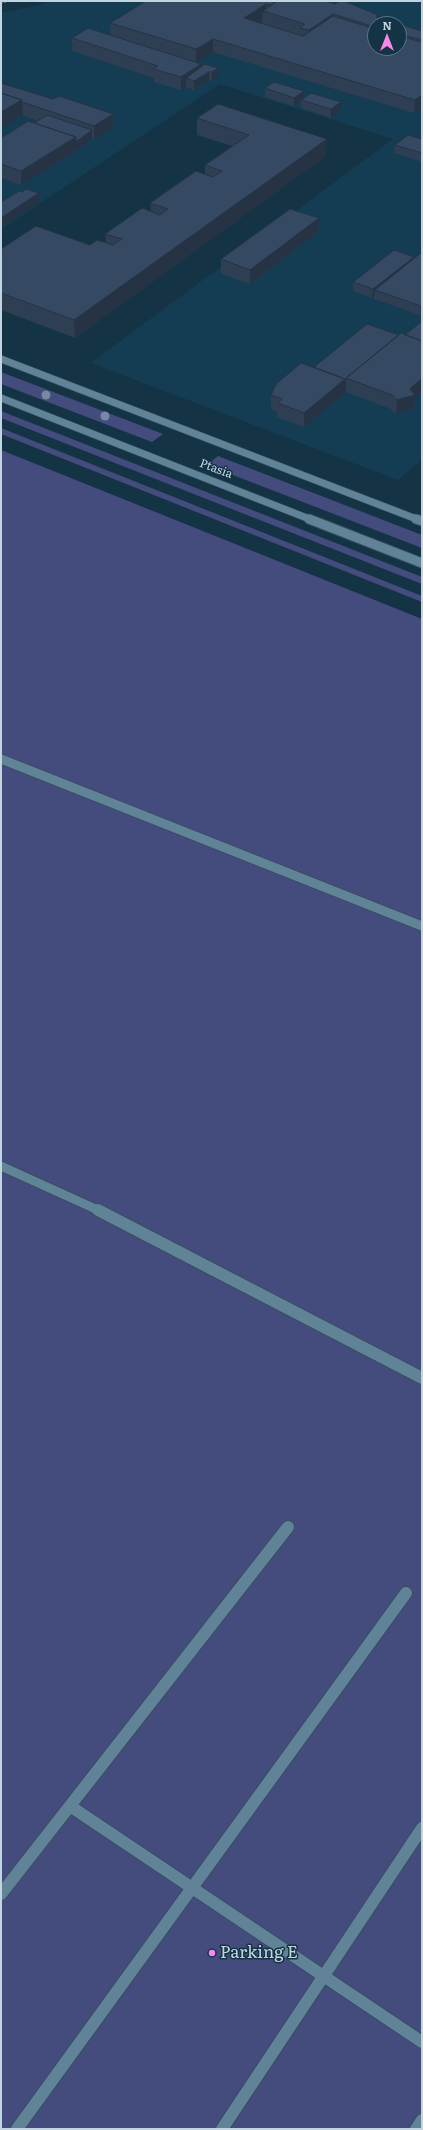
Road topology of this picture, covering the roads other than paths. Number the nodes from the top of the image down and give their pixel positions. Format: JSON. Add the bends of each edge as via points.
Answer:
{"nodes":[{"id":1,"x":1,"y":359,"type":"edge"},
{"id":2,"x":1,"y":398,"type":"edge"},
{"id":3,"x":422,"y":521,"type":"edge"},
{"id":4,"x":422,"y":563,"type":"edge"},
{"id":5,"x":1,"y":760,"type":"edge"},
{"id":6,"x":422,"y":926,"type":"edge"},
{"id":7,"x":1,"y":1166,"type":"edge"},
{"id":8,"x":422,"y":1378,"type":"edge"},
{"id":9,"x":288,"y":1527,"type":"dead end"},
{"id":10,"x":406,"y":1594,"type":"dead end"},
{"id":11,"x":70,"y":1806,"type":"junction"},
{"id":12,"x":422,"y":1828,"type":"edge"},
{"id":13,"x":192,"y":1887,"type":"junction"},
{"id":14,"x":1,"y":1894,"type":"edge"},
{"id":15,"x":324,"y":1976,"type":"junction"},
{"id":16,"x":422,"y":2042,"type":"edge"},
{"id":17,"x":422,"y":2120,"type":"edge"},
{"id":18,"x":17,"y":2129,"type":"edge"},
{"id":19,"x":222,"y":2129,"type":"edge"},
{"id":20,"x":416,"y":2129,"type":"edge"}],
"edges":[{"from":1,"to":3,"type":"street","name":"Ptasia"},
{"from":2,"to":4,"type":"street","name":"Ptasia"},
{"from":5,"to":6,"type":"street"},
{"from":7,"to":8,"type":"street","via":[[80,1201]]},
{"from":9,"to":11,"type":"street"},
{"from":10,"to":13,"type":"street"},
{"from":11,"to":13,"type":"street"},
{"from":11,"to":14,"type":"street"},
{"from":12,"to":15,"type":"street"},
{"from":13,"to":15,"type":"street"},
{"from":13,"to":18,"type":"street"},
{"from":15,"to":16,"type":"street"},
{"from":15,"to":19,"type":"street"},
{"from":17,"to":20,"type":"street"}]}
